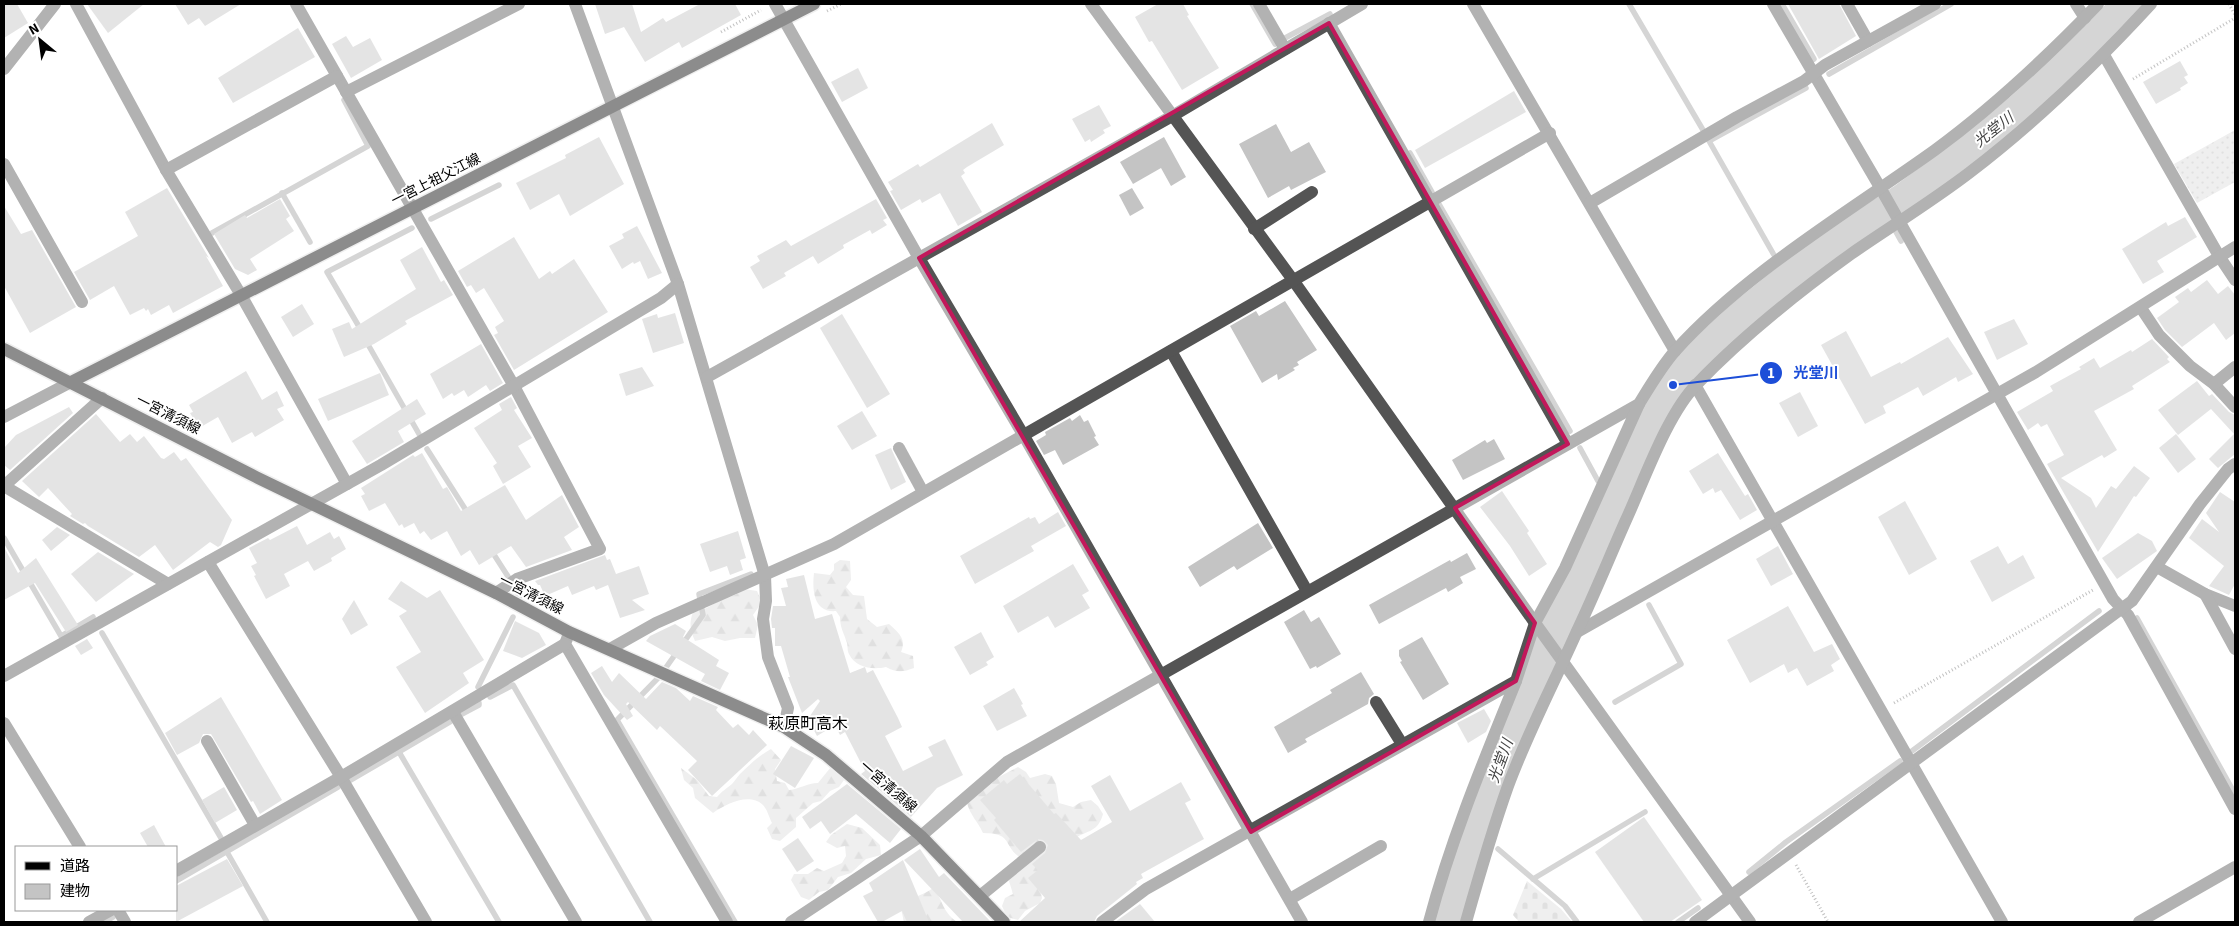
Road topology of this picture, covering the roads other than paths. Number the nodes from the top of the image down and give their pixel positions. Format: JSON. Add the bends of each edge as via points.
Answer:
{"nodes":[{"id":1,"x":55,"y":4,"type":"edge"},
{"id":2,"x":76,"y":4,"type":"edge"},
{"id":3,"x":296,"y":4,"type":"edge"},
{"id":4,"x":519,"y":4,"type":"edge"},
{"id":5,"x":575,"y":4,"type":"edge"},
{"id":6,"x":775,"y":4,"type":"edge"},
{"id":7,"x":814,"y":4,"type":"edge"},
{"id":8,"x":1091,"y":4,"type":"edge"},
{"id":9,"x":1259,"y":4,"type":"edge"},
{"id":10,"x":1362,"y":4,"type":"edge"},
{"id":11,"x":1473,"y":4,"type":"edge"},
{"id":12,"x":1773,"y":4,"type":"edge"},
{"id":13,"x":1847,"y":4,"type":"edge"},
{"id":14,"x":1935,"y":4,"type":"edge"},
{"id":15,"x":2076,"y":4,"type":"edge"},
{"id":16,"x":2098,"y":4,"type":"edge"},
{"id":17,"x":2151,"y":4,"type":"edge"},
{"id":18,"x":2085,"y":18,"type":"junction"},
{"id":19,"x":784,"y":19,"type":"junction"},
{"id":20,"x":1329,"y":23,"type":"junction"},
{"id":21,"x":1868,"y":41,"type":"junction"},
{"id":22,"x":1285,"y":50,"type":"junction"},
{"id":23,"x":2104,"y":55,"type":"junction"},
{"id":24,"x":4,"y":69,"type":"edge"},
{"id":25,"x":1814,"y":74,"type":"junction"},
{"id":26,"x":337,"y":76,"type":"junction"},
{"id":27,"x":346,"y":92,"type":"junction"},
{"id":28,"x":613,"y":106,"type":"junction"},
{"id":29,"x":1174,"y":115,"type":"junction"},
{"id":30,"x":1550,"y":133,"type":"junction"},
{"id":31,"x":4,"y":164,"type":"edge"},
{"id":32,"x":166,"y":170,"type":"junction"},
{"id":33,"x":1882,"y":191,"type":"junction"},
{"id":34,"x":1312,"y":192,"type":"dead end"},
{"id":35,"x":1431,"y":202,"type":"junction"},
{"id":36,"x":1590,"y":203,"type":"junction"},
{"id":37,"x":412,"y":209,"type":"junction"},
{"id":38,"x":1898,"y":222,"type":"junction"},
{"id":39,"x":1254,"y":229,"type":"junction"},
{"id":40,"x":2235,"y":247,"type":"edge"},
{"id":41,"x":2218,"y":256,"type":"junction"},
{"id":42,"x":919,"y":258,"type":"junction"},
{"id":43,"x":1292,"y":280,"type":"junction"},
{"id":44,"x":2235,"y":280,"type":"edge"},
{"id":45,"x":678,"y":284,"type":"junction"},
{"id":46,"x":241,"y":295,"type":"junction"},
{"id":47,"x":82,"y":302,"type":"dead end"},
{"id":48,"x":2141,"y":308,"type":"junction"},
{"id":49,"x":4,"y":349,"type":"edge"},
{"id":50,"x":1170,"y":351,"type":"junction"},
{"id":51,"x":1675,"y":351,"type":"junction"},
{"id":52,"x":2235,"y":367,"type":"edge"},
{"id":53,"x":707,"y":377,"type":"junction"},
{"id":54,"x":71,"y":382,"type":"junction"},
{"id":55,"x":2214,"y":384,"type":"junction"},
{"id":56,"x":1696,"y":385,"type":"junction"},
{"id":57,"x":514,"y":386,"type":"junction"},
{"id":58,"x":1996,"y":394,"type":"junction"},
{"id":59,"x":102,"y":398,"type":"junction"},
{"id":60,"x":1639,"y":404,"type":"junction"},
{"id":61,"x":2235,"y":407,"type":"edge"},
{"id":62,"x":4,"y":417,"type":"edge"},
{"id":63,"x":1024,"y":436,"type":"junction"},
{"id":64,"x":1568,"y":444,"type":"junction"},
{"id":65,"x":899,"y":448,"type":"dead end"},
{"id":66,"x":2235,"y":464,"type":"edge"},
{"id":67,"x":347,"y":484,"type":"junction"},
{"id":68,"x":924,"y":492,"type":"junction"},
{"id":69,"x":311,"y":504,"type":"junction"},
{"id":70,"x":1455,"y":508,"type":"junction"},
{"id":71,"x":1774,"y":521,"type":"junction"},
{"id":72,"x":208,"y":562,"type":"junction"},
{"id":73,"x":2157,"y":567,"type":"junction"},
{"id":74,"x":765,"y":576,"type":"junction"},
{"id":75,"x":168,"y":584,"type":"junction"},
{"id":76,"x":1307,"y":591,"type":"junction"},
{"id":77,"x":496,"y":593,"type":"junction"},
{"id":78,"x":2205,"y":594,"type":"junction"},
{"id":79,"x":2235,"y":606,"type":"edge"},
{"id":80,"x":2122,"y":609,"type":"junction"},
{"id":81,"x":1537,"y":626,"type":"junction"},
{"id":82,"x":569,"y":632,"type":"junction"},
{"id":83,"x":1577,"y":632,"type":"junction"},
{"id":84,"x":565,"y":644,"type":"junction"},
{"id":85,"x":610,"y":649,"type":"junction"},
{"id":86,"x":2235,"y":649,"type":"edge"},
{"id":87,"x":1562,"y":659,"type":"junction"},
{"id":88,"x":4,"y":676,"type":"edge"},
{"id":89,"x":1162,"y":676,"type":"junction"},
{"id":90,"x":1516,"y":681,"type":"junction"},
{"id":91,"x":1376,"y":702,"type":"dead end"},
{"id":92,"x":453,"y":712,"type":"junction"},
{"id":93,"x":4,"y":723,"type":"edge"},
{"id":94,"x":784,"y":727,"type":"junction"},
{"id":95,"x":207,"y":741,"type":"dead end"},
{"id":96,"x":1402,"y":744,"type":"junction"},
{"id":97,"x":1911,"y":764,"type":"junction"},
{"id":98,"x":341,"y":777,"type":"junction"},
{"id":99,"x":2235,"y":809,"type":"edge"},
{"id":100,"x":255,"y":825,"type":"junction"},
{"id":101,"x":1251,"y":832,"type":"junction"},
{"id":102,"x":921,"y":836,"type":"junction"},
{"id":103,"x":79,"y":846,"type":"edge"},
{"id":104,"x":1381,"y":846,"type":"dead end"},
{"id":105,"x":1040,"y":847,"type":"dead end"},
{"id":106,"x":2235,"y":867,"type":"edge"},
{"id":107,"x":178,"y":871,"type":"edge"},
{"id":108,"x":980,"y":896,"type":"junction"},
{"id":109,"x":1732,"y":896,"type":"junction"},
{"id":110,"x":1290,"y":899,"type":"junction"},
{"id":111,"x":109,"y":911,"type":"edge"},
{"id":112,"x":119,"y":911,"type":"edge"},
{"id":113,"x":89,"y":922,"type":"edge"},
{"id":114,"x":125,"y":922,"type":"edge"},
{"id":115,"x":426,"y":922,"type":"edge"},
{"id":116,"x":576,"y":922,"type":"edge"},
{"id":117,"x":727,"y":922,"type":"edge"},
{"id":118,"x":791,"y":922,"type":"edge"},
{"id":119,"x":1004,"y":922,"type":"edge"},
{"id":120,"x":1102,"y":922,"type":"edge"},
{"id":121,"x":1302,"y":922,"type":"edge"},
{"id":122,"x":1429,"y":922,"type":"edge"},
{"id":123,"x":1466,"y":922,"type":"edge"},
{"id":124,"x":1695,"y":922,"type":"edge"},
{"id":125,"x":1750,"y":922,"type":"edge"},
{"id":126,"x":2002,"y":922,"type":"edge"},
{"id":127,"x":2139,"y":922,"type":"edge"}],
"edges":[{"from":1,"to":24,"type":"street"},
{"from":2,"to":32,"type":"street"},
{"from":3,"to":26,"type":"street"},
{"from":4,"to":27,"type":"street"},
{"from":5,"to":28,"type":"street"},
{"from":6,"to":19,"type":"street"},
{"from":7,"to":19,"type":"main road","name":"一宮上祖父江線"},
{"from":8,"to":29,"type":"street"},
{"from":9,"to":22,"type":"street"},
{"from":10,"to":20,"type":"street"},
{"from":11,"to":30,"type":"street"},
{"from":12,"to":25,"type":"street"},
{"from":13,"to":21,"type":"street"},
{"from":14,"to":21,"type":"street"},
{"from":15,"to":18,"type":"street"},
{"from":16,"to":18,"type":"street"},
{"from":17,"to":23,"type":"street"},
{"from":18,"to":33,"type":"street","via":[[2009,91]]},
{"from":19,"to":28,"type":"main road","name":"一宮上祖父江線"},
{"from":19,"to":42,"type":"street"},
{"from":20,"to":22,"type":"street"},
{"from":20,"to":35,"type":"street"},
{"from":21,"to":25,"type":"street"},
{"from":22,"to":29,"type":"street"},
{"from":23,"to":38,"type":"street","via":[[2054,104],[1969,173]]},
{"from":23,"to":41,"type":"street"},
{"from":25,"to":33,"type":"street"},
{"from":25,"to":36,"type":"street"},
{"from":26,"to":27,"type":"street"},
{"from":26,"to":32,"type":"street"},
{"from":27,"to":37,"type":"street"},
{"from":28,"to":37,"type":"main road","name":"一宮上祖父江線"},
{"from":28,"to":45,"type":"street"},
{"from":29,"to":39,"type":"street"},
{"from":29,"to":42,"type":"street"},
{"from":30,"to":35,"type":"street"},
{"from":30,"to":36,"type":"street"},
{"from":31,"to":47,"type":"street"},
{"from":32,"to":46,"type":"street"},
{"from":33,"to":38,"type":"street"},
{"from":33,"to":51,"type":"street","via":[[1825,226],[1761,275]]},
{"from":34,"to":39,"type":"street"},
{"from":35,"to":43,"type":"street"},
{"from":35,"to":64,"type":"street"},
{"from":36,"to":51,"type":"street"},
{"from":37,"to":46,"type":"main road","name":"一宮上祖父江線"},
{"from":37,"to":57,"type":"street"},
{"from":38,"to":56,"type":"street","via":[[1773,314]]},
{"from":38,"to":58,"type":"street"},
{"from":39,"to":43,"type":"street"},
{"from":40,"to":41,"type":"street"},
{"from":41,"to":44,"type":"street"},
{"from":41,"to":48,"type":"street"},
{"from":42,"to":53,"type":"street"},
{"from":42,"to":63,"type":"street"},
{"from":43,"to":50,"type":"street"},
{"from":43,"to":70,"type":"street"},
{"from":45,"to":53,"type":"street"},
{"from":45,"to":57,"type":"street","via":[[661,298]]},
{"from":46,"to":54,"type":"main road","name":"一宮上祖父江線"},
{"from":46,"to":67,"type":"street"},
{"from":48,"to":55,"type":"street","via":[[2160,335],[2190,366]]},
{"from":48,"to":58,"type":"street"},
{"from":49,"to":54,"type":"main road","name":"一宮清須線"},
{"from":50,"to":63,"type":"street"},
{"from":50,"to":76,"type":"street"},
{"from":51,"to":60,"type":"street"},
{"from":52,"to":55,"type":"street"},
{"from":53,"to":74,"type":"street"},
{"from":54,"to":59,"type":"main road","name":"一宮清須線"},
{"from":54,"to":62,"type":"street"},
{"from":55,"to":61,"type":"street"},
{"from":56,"to":71,"type":"street"},
{"from":56,"to":83,"type":"street","via":[[1669,426]]},
{"from":57,"to":67,"type":"street"},
{"from":57,"to":77,"type":"street","via":[[600,548],[517,579]]},
{"from":58,"to":71,"type":"street"},
{"from":58,"to":80,"type":"street","via":[[2113,599]]},
{"from":59,"to":69,"type":"main road","name":"一宮清須線"},
{"from":59,"to":75,"type":"street","via":[[4,486]]},
{"from":60,"to":64,"type":"street"},
{"from":60,"to":81,"type":"street"},
{"from":63,"to":68,"type":"street"},
{"from":63,"to":89,"type":"street"},
{"from":64,"to":70,"type":"street"},
{"from":65,"to":68,"type":"street"},
{"from":66,"to":73,"type":"street","via":[[2200,504]]},
{"from":67,"to":69,"type":"street"},
{"from":68,"to":74,"type":"street","via":[[834,544]]},
{"from":69,"to":72,"type":"street"},
{"from":69,"to":77,"type":"main road","name":"一宮清須線"},
{"from":70,"to":76,"type":"street"},
{"from":70,"to":81,"type":"street"},
{"from":71,"to":83,"type":"street"},
{"from":71,"to":97,"type":"street"},
{"from":72,"to":75,"type":"street"},
{"from":72,"to":98,"type":"street"},
{"from":73,"to":78,"type":"street"},
{"from":73,"to":80,"type":"street","via":[[2132,601]]},
{"from":74,"to":85,"type":"street","via":[[656,623]]},
{"from":74,"to":94,"type":"street","via":[[763,618],[768,657],[788,708]]},
{"from":75,"to":88,"type":"street"},
{"from":76,"to":89,"type":"street"},
{"from":77,"to":82,"type":"main road","name":"一宮清須線"},
{"from":78,"to":79,"type":"street"},
{"from":78,"to":86,"type":"street"},
{"from":80,"to":97,"type":"street"},
{"from":80,"to":99,"type":"street"},
{"from":81,"to":87,"type":"street"},
{"from":81,"to":90,"type":"street"},
{"from":82,"to":84,"type":"street"},
{"from":82,"to":85,"type":"main road","name":"一宮清須線"},
{"from":83,"to":87,"type":"street"},
{"from":84,"to":92,"type":"street"},
{"from":84,"to":117,"type":"street"},
{"from":85,"to":94,"type":"main road","name":"一宮清須線"},
{"from":87,"to":109,"type":"street"},
{"from":87,"to":123,"type":"street","via":[[1509,784]]},
{"from":89,"to":101,"type":"street"},
{"from":89,"to":102,"type":"street","via":[[1007,762]]},
{"from":90,"to":96,"type":"street"},
{"from":90,"to":122,"type":"street","via":[[1461,818]]},
{"from":91,"to":96,"type":"street"},
{"from":92,"to":98,"type":"street"},
{"from":92,"to":116,"type":"street"},
{"from":93,"to":103,"type":"street"},
{"from":94,"to":102,"type":"main road","name":"一宮清須線","via":[[826,755]]},
{"from":95,"to":100,"type":"street"},
{"from":96,"to":101,"type":"street"},
{"from":97,"to":109,"type":"street"},
{"from":97,"to":126,"type":"street"},
{"from":98,"to":100,"type":"street"},
{"from":98,"to":115,"type":"street"},
{"from":100,"to":107,"type":"street"},
{"from":101,"to":110,"type":"street"},
{"from":101,"to":120,"type":"street","via":[[1146,889]]},
{"from":102,"to":108,"type":"main road","name":"一宮清須線"},
{"from":102,"to":118,"type":"street"},
{"from":104,"to":110,"type":"street"},
{"from":105,"to":108,"type":"street"},
{"from":106,"to":127,"type":"street"},
{"from":108,"to":119,"type":"main road","name":"一宮清須線"},
{"from":109,"to":124,"type":"street"},
{"from":109,"to":125,"type":"street"},
{"from":110,"to":121,"type":"street"},
{"from":111,"to":113,"type":"street"},
{"from":112,"to":114,"type":"street"}]}
